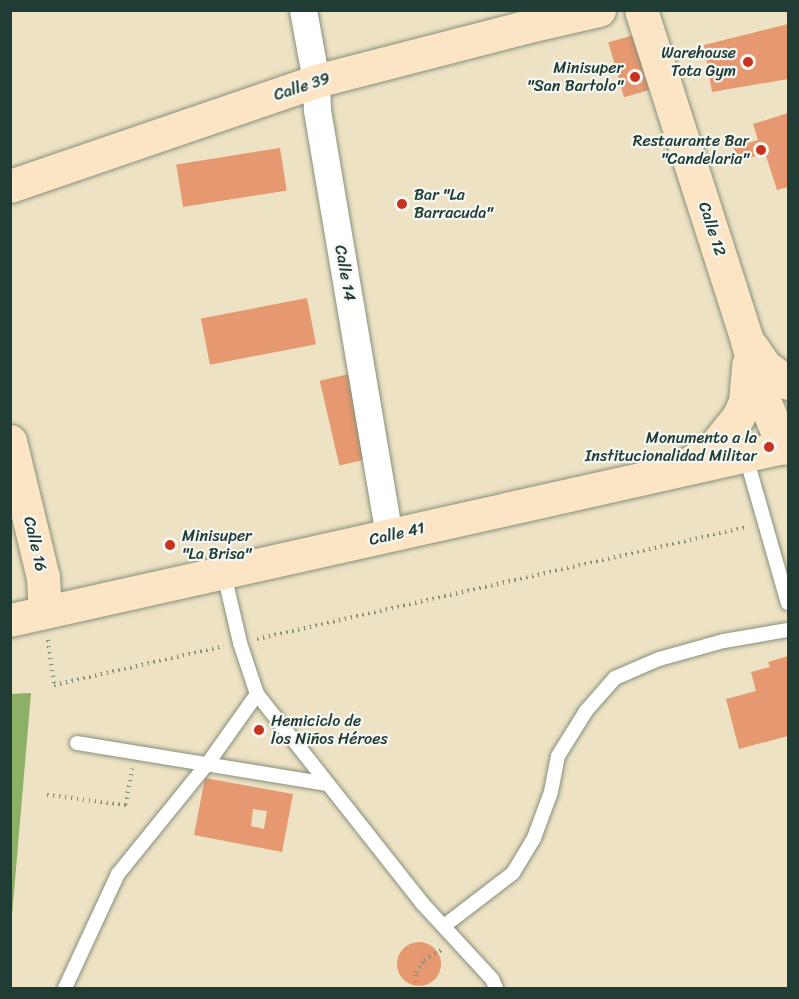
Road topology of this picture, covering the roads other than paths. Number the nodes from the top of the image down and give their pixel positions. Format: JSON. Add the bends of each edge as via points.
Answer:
{"nodes":[{"id":1,"x":303,"y":10,"type":"edge"},
{"id":2,"x":599,"y":10,"type":"edge"},
{"id":3,"x":641,"y":10,"type":"edge"},
{"id":4,"x":316,"y":81,"type":"junction"},
{"id":5,"x":10,"y":186,"type":"edge"},
{"id":6,"x":747,"y":341,"type":"junction"},
{"id":7,"x":789,"y":383,"type":"edge"},
{"id":8,"x":10,"y":441,"type":"edge"},
{"id":9,"x":786,"y":447,"type":"edge"},
{"id":10,"x":746,"y":457,"type":"junction"},
{"id":11,"x":663,"y":474,"type":"junction"},
{"id":12,"x":389,"y":536,"type":"junction"},
{"id":13,"x":224,"y":574,"type":"junction"},
{"id":14,"x":789,"y":603,"type":"edge"},
{"id":15,"x":45,"y":612,"type":"junction"},
{"id":16,"x":10,"y":620,"type":"edge"},
{"id":17,"x":789,"y":630,"type":"edge"},
{"id":18,"x":257,"y":694,"type":"junction"},
{"id":19,"x":77,"y":743,"type":"dead end"},
{"id":20,"x":208,"y":763,"type":"junction"},
{"id":21,"x":327,"y":784,"type":"junction"},
{"id":22,"x":444,"y":926,"type":"junction"},
{"id":23,"x":65,"y":988,"type":"edge"},
{"id":24,"x":496,"y":988,"type":"edge"}],
"edges":[{"from":1,"to":4,"type":"street","name":"Calle 14"},
{"from":2,"to":4,"type":"main road","name":"Calle 39"},
{"from":3,"to":6,"type":"main road","name":"Calle 12"},
{"from":4,"to":5,"type":"main road","name":"Calle 39"},
{"from":4,"to":12,"type":"street","name":"Calle 14","via":[[317,110]]},
{"from":6,"to":7,"type":"main road","via":[[765,366]]},
{"from":6,"to":9,"type":"main road","name":"Calle 12","via":[[763,398]]},
{"from":6,"to":11,"type":"main road","via":[[745,402],[738,417],[713,448],[690,464]]},
{"from":8,"to":15,"type":"main road","name":"Calle 16","via":[[43,577]]},
{"from":9,"to":10,"type":"main road","name":"Calle 41"},
{"from":10,"to":11,"type":"main road","name":"Calle 41"},
{"from":10,"to":14,"type":"lane"},
{"from":11,"to":12,"type":"main road","name":"Calle 41"},
{"from":12,"to":13,"type":"main road","name":"Calle 41"},
{"from":13,"to":15,"type":"main road","name":"Calle 41"},
{"from":13,"to":18,"type":"lane"},
{"from":15,"to":16,"type":"main road","name":"Calle 41"},
{"from":17,"to":22,"type":"lane","via":[[724,641],[659,659],[615,678],[586,711],[558,756],[551,792],[534,838],[513,873]]},
{"from":18,"to":20,"type":"lane"},
{"from":18,"to":21,"type":"lane"},
{"from":19,"to":20,"type":"lane"},
{"from":20,"to":21,"type":"lane"},
{"from":20,"to":23,"type":"lane","via":[[118,874]]},
{"from":21,"to":22,"type":"lane"},
{"from":22,"to":24,"type":"lane"}]}
